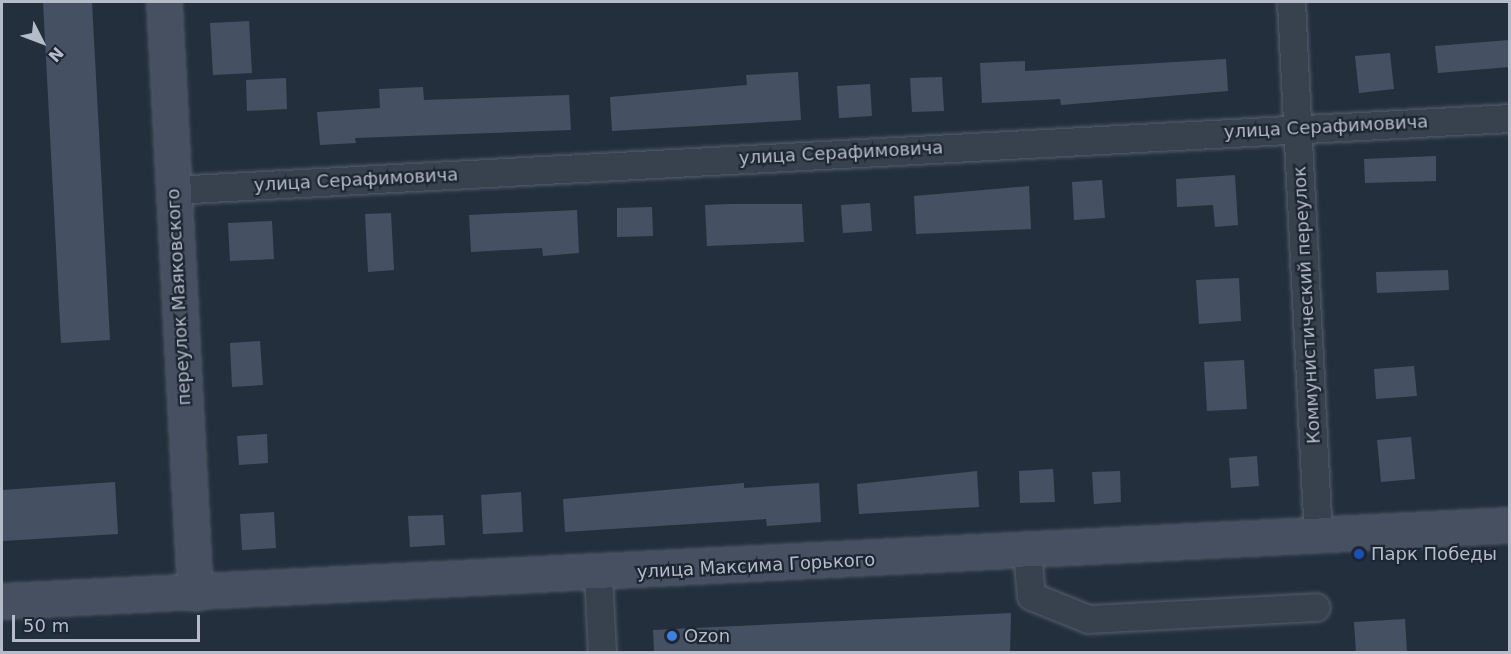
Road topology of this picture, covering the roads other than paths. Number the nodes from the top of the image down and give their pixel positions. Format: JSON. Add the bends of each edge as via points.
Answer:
{"nodes":[{"id":1,"x":164,"y":2,"type":"edge"},
{"id":2,"x":1292,"y":2,"type":"edge"},
{"id":3,"x":1509,"y":117,"type":"edge"},
{"id":4,"x":1298,"y":128,"type":"junction"},
{"id":5,"x":172,"y":190,"type":"junction"},
{"id":6,"x":1509,"y":525,"type":"edge"},
{"id":7,"x":1318,"y":537,"type":"junction"},
{"id":8,"x":1027,"y":552,"type":"junction"},
{"id":9,"x":598,"y":574,"type":"junction"},
{"id":10,"x":195,"y":593,"type":"junction"},
{"id":11,"x":2,"y":601,"type":"edge"},
{"id":12,"x":1316,"y":607,"type":"dead end"},
{"id":13,"x":602,"y":652,"type":"edge"}],
"edges":[{"from":1,"to":5,"type":"street","name":"переулок Маяковского"},
{"from":2,"to":4,"type":"street","name":"Коммунистический переулок"},
{"from":3,"to":4,"type":"street","name":"улица Серафимовича"},
{"from":4,"to":5,"type":"street","name":"улица Серафимовича"},
{"from":4,"to":7,"type":"street","name":"Коммунистический переулок"},
{"from":5,"to":10,"type":"street","name":"переулок Маяковского"},
{"from":6,"to":7,"type":"street","name":"улица Максима Горького"},
{"from":7,"to":8,"type":"street","name":"улица Максима Горького"},
{"from":8,"to":9,"type":"street","name":"улица Максима Горького"},
{"from":8,"to":12,"type":"street","via":[[1031,596],[1088,619]]},
{"from":9,"to":10,"type":"street","name":"улица Максима Горького"},
{"from":9,"to":13,"type":"street"},
{"from":10,"to":11,"type":"street","name":"улица Максима Горького"}]}
